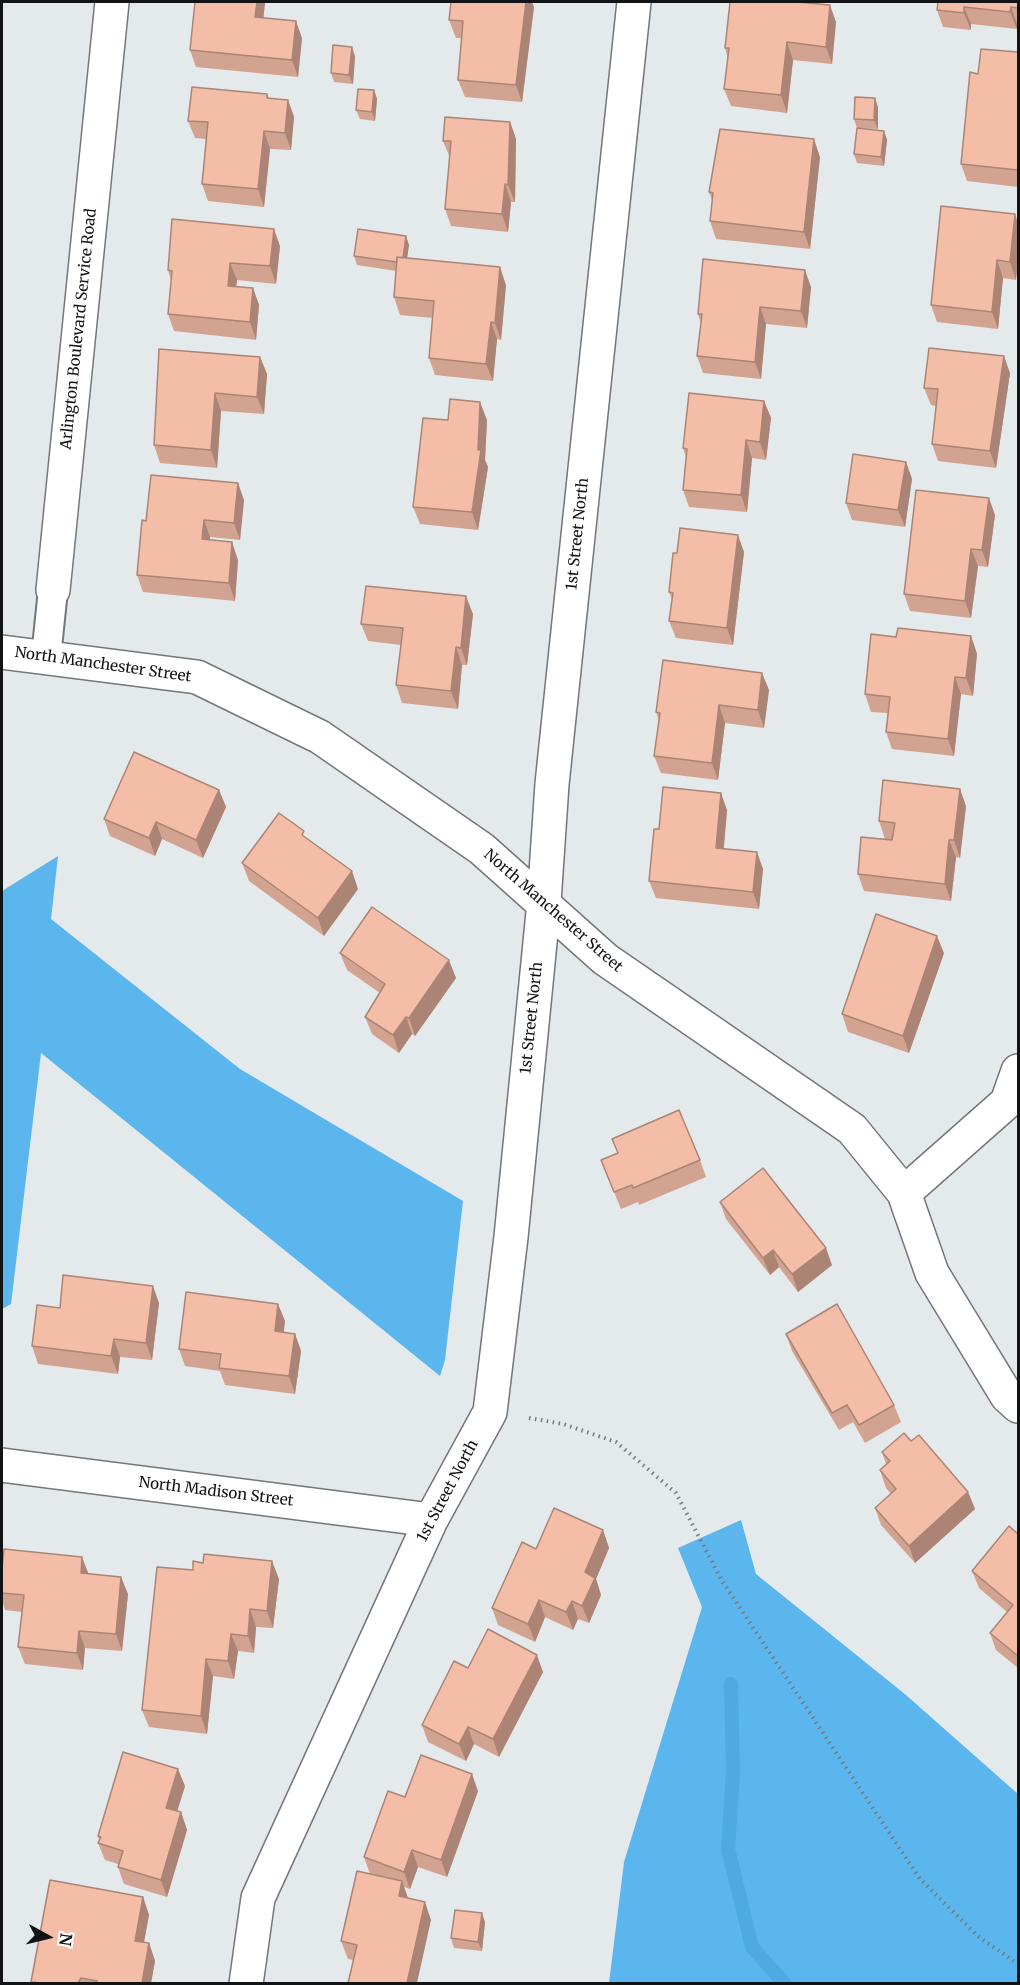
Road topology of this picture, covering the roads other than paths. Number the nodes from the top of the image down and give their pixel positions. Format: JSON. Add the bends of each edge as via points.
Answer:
{"nodes":[{"id":1,"x":112,"y":2,"type":"edge"},
{"id":2,"x":634,"y":2,"type":"edge"},
{"id":3,"x":53,"y":590,"type":"joint"},
{"id":4,"x":2,"y":652,"type":"edge"},
{"id":5,"x":46,"y":657,"type":"junction"},
{"id":6,"x":544,"y":902,"type":"junction"},
{"id":7,"x":1018,"y":1071,"type":"edge"},
{"id":8,"x":904,"y":1193,"type":"junction"},
{"id":9,"x":1018,"y":1406,"type":"edge"},
{"id":10,"x":2,"y":1465,"type":"edge"},
{"id":11,"x":431,"y":1520,"type":"junction"},
{"id":12,"x":246,"y":1983,"type":"edge"}],
"edges":[{"from":1,"to":3,"type":"street","name":"Arlington Boulevard Service Road"},
{"from":2,"to":6,"type":"street","name":"1st Street North","via":[[550,803]]},
{"from":3,"to":5,"type":"lane","name":"Arlington Boulevard Service Road"},
{"from":4,"to":5,"type":"street","name":"North Manchester Street"},
{"from":5,"to":6,"type":"street","name":"North Manchester Street","via":[[196,677],[320,737],[482,849]]},
{"from":6,"to":8,"type":"street","name":"North Manchester Street","via":[[604,958],[852,1129]]},
{"from":6,"to":11,"type":"street","name":"1st Street North","via":[[490,1412]]},
{"from":7,"to":8,"type":"street","via":[[1007,1102]]},
{"from":8,"to":9,"type":"street","name":"North Manchester Street","via":[[932,1273],[1007,1396]]},
{"from":10,"to":11,"type":"street","name":"North Madison Street"},
{"from":11,"to":12,"type":"street","name":"1st Street North","via":[[258,1898]]}]}
